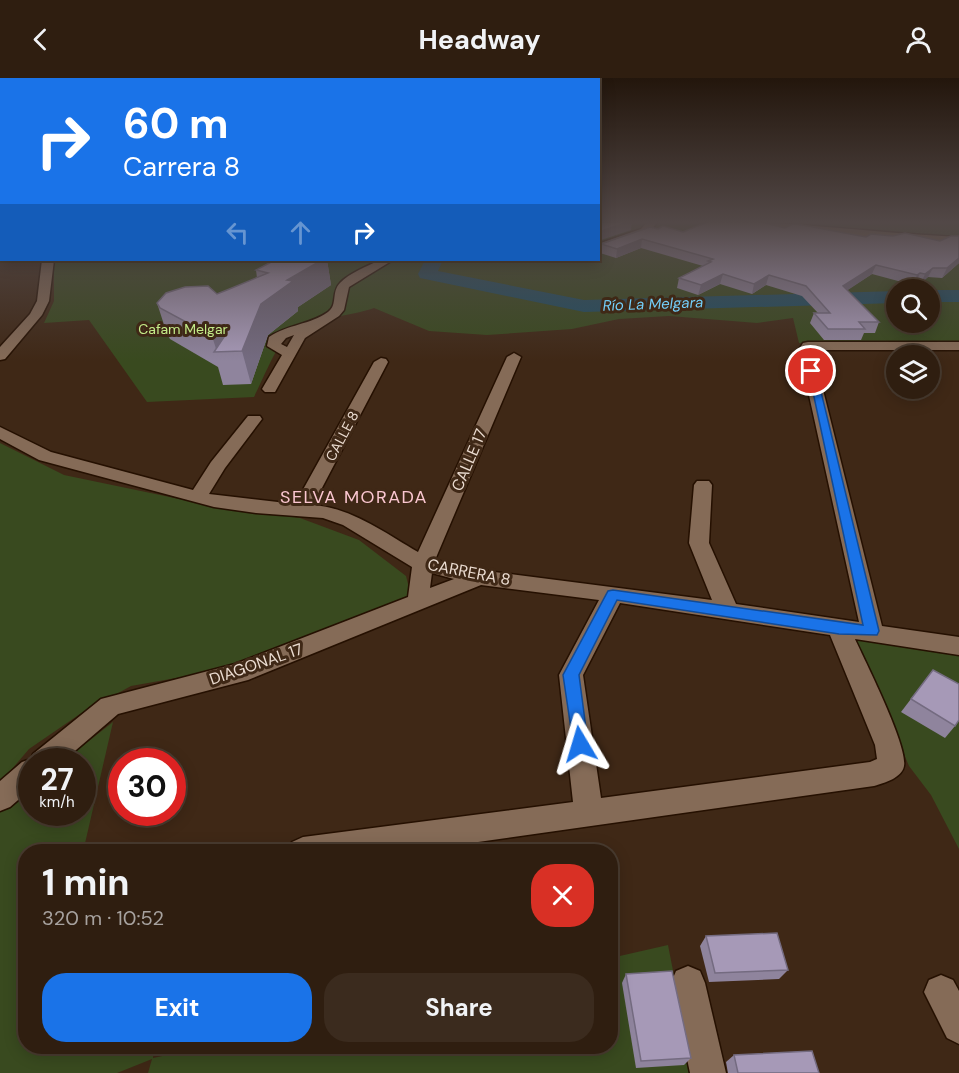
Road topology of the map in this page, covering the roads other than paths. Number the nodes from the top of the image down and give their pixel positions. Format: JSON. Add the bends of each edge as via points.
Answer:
{"nodes":[{"id":1,"x":47,"y":267,"type":"edge"},
{"id":2,"x":374,"y":267,"type":"edge"},
{"id":3,"x":320,"y":322,"type":"junction"},
{"id":4,"x":959,"y":346,"type":"edge"},
{"id":5,"x":288,"y":353,"type":"junction"},
{"id":6,"x":0,"y":356,"type":"edge"},
{"id":7,"x":514,"y":357,"type":"dead end"},
{"id":8,"x":381,"y":362,"type":"dead end"},
{"id":9,"x":270,"y":388,"type":"dead end"},
{"id":10,"x":254,"y":419,"type":"dead end"},
{"id":11,"x":0,"y":432,"type":"edge"},
{"id":12,"x":703,"y":485,"type":"dead end"},
{"id":13,"x":198,"y":496,"type":"junction"},
{"id":14,"x":302,"y":509,"type":"junction"},
{"id":15,"x":423,"y":564,"type":"junction"},
{"id":16,"x":479,"y":577,"type":"junction"},
{"id":17,"x":613,"y":595,"type":"junction"},
{"id":18,"x":418,"y":601,"type":"junction"},
{"id":19,"x":728,"y":611,"type":"junction"},
{"id":20,"x":839,"y":628,"type":"junction"},
{"id":21,"x":872,"y":631,"type":"junction"},
{"id":22,"x":959,"y":646,"type":"edge"},
{"id":23,"x":59,"y":748,"type":"edge"},
{"id":24,"x":18,"y":783,"type":"edge"},
{"id":25,"x":0,"y":798,"type":"edge"},
{"id":26,"x":589,"y":813,"type":"junction"},
{"id":27,"x":362,"y":844,"type":"edge"},
{"id":28,"x":687,"y":982,"type":"dead end"},
{"id":29,"x":941,"y":992,"type":"dead end"},
{"id":30,"x":959,"y":1026,"type":"edge"},
{"id":31,"x":708,"y":1073,"type":"edge"}],
"edges":[{"from":1,"to":6,"type":"street","via":[[43,302]]},
{"from":2,"to":3,"type":"street","via":[[344,285],[340,307]]},
{"from":3,"to":5,"type":"street","via":[[300,336]]},
{"from":3,"to":5,"type":"street","via":[[274,340],[277,350]]},
{"from":4,"to":21,"type":"street","via":[[808,346],[806,350]]},
{"from":5,"to":9,"type":"street"},
{"from":7,"to":15,"type":"street","name":"CALLE 17"},
{"from":8,"to":14,"type":"street","name":"CALLE 8"},
{"from":10,"to":13,"type":"street"},
{"from":11,"to":13,"type":"street","name":"CARRERA 8","via":[[45,456]]},
{"from":12,"to":19,"type":"street","via":[[699,543]]},
{"from":13,"to":14,"type":"street","name":"CARRERA 8","via":[[256,507]]},
{"from":14,"to":15,"type":"street","name":"CARRERA 8","via":[[350,521]]},
{"from":15,"to":16,"type":"street","name":"CARRERA 8"},
{"from":15,"to":18,"type":"street","name":"CALLE 17"},
{"from":16,"to":17,"type":"street","name":"CARRERA 8"},
{"from":16,"to":18,"type":"street","name":"DIAGONAL 17"},
{"from":17,"to":19,"type":"street","name":"CARRERA 8"},
{"from":17,"to":26,"type":"street","via":[[571,675]]},
{"from":18,"to":23,"type":"street","name":"DIAGONAL 17","via":[[239,673],[110,705]]},
{"from":19,"to":20,"type":"street","name":"CARRERA 8"},
{"from":20,"to":21,"type":"street","name":"CARRERA 8"},
{"from":20,"to":26,"type":"street","via":[[888,745],[891,765],[874,774]]},
{"from":21,"to":22,"type":"street","name":"CARRERA 8"},
{"from":24,"to":25,"type":"street"},
{"from":26,"to":27,"type":"street"},
{"from":28,"to":31,"type":"street"},
{"from":29,"to":30,"type":"street"}]}
